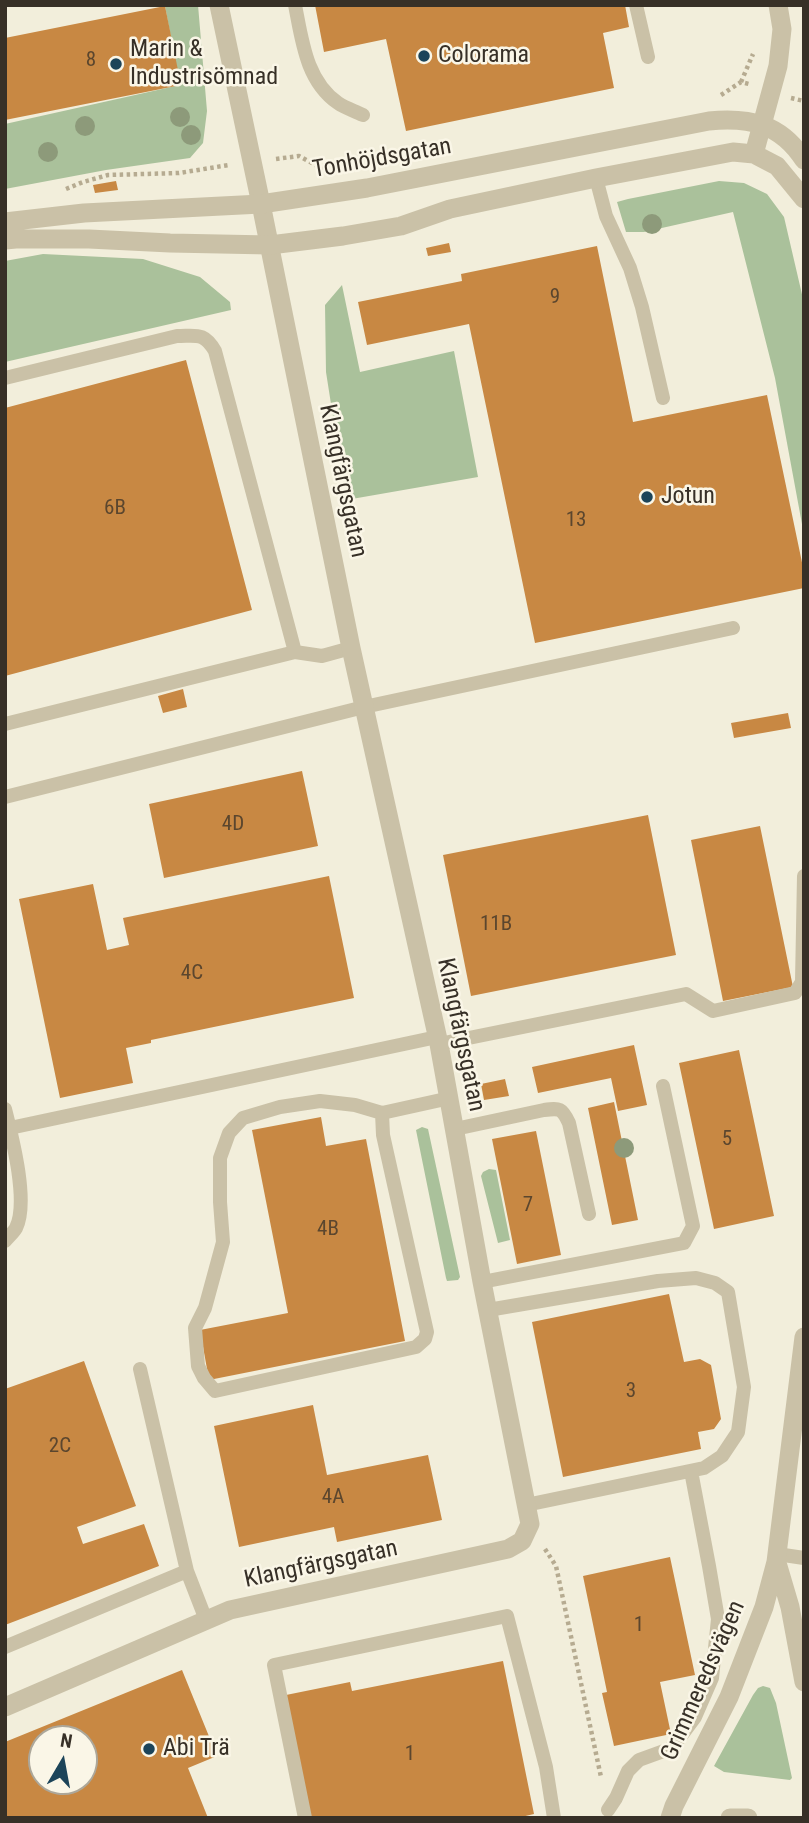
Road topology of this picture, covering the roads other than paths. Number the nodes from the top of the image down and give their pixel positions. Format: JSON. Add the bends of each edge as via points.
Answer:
{"nodes":[{"id":1,"x":219,"y":5,"type":"edge"},
{"id":2,"x":295,"y":5,"type":"edge"},
{"id":3,"x":636,"y":5,"type":"edge"},
{"id":4,"x":778,"y":5,"type":"edge"},
{"id":5,"x":648,"y":57,"type":"dead end"},
{"id":6,"x":363,"y":115,"type":"dead end"},
{"id":7,"x":762,"y":125,"type":"junction"},
{"id":8,"x":754,"y":154,"type":"junction"},
{"id":9,"x":804,"y":160,"type":"edge"},
{"id":10,"x":596,"y":178,"type":"junction"},
{"id":11,"x":804,"y":198,"type":"edge"},
{"id":12,"x":261,"y":204,"type":"junction"},
{"id":13,"x":5,"y":222,"type":"edge"},
{"id":14,"x":5,"y":240,"type":"edge"},
{"id":15,"x":270,"y":245,"type":"junction"},
{"id":16,"x":5,"y":379,"type":"edge"},
{"id":17,"x":663,"y":398,"type":"dead end"},
{"id":18,"x":733,"y":628,"type":"dead end"},
{"id":19,"x":351,"y":648,"type":"junction"},
{"id":20,"x":295,"y":652,"type":"junction"},
{"id":21,"x":364,"y":707,"type":"junction"},
{"id":22,"x":5,"y":724,"type":"edge"},
{"id":23,"x":5,"y":797,"type":"edge"},
{"id":24,"x":804,"y":876,"type":"edge"},
{"id":25,"x":438,"y":1040,"type":"junction"},
{"id":26,"x":663,"y":1086,"type":"dead end"},
{"id":27,"x":450,"y":1098,"type":"junction"},
{"id":28,"x":5,"y":1109,"type":"edge"},
{"id":29,"x":382,"y":1113,"type":"junction"},
{"id":30,"x":10,"y":1128,"type":"junction"},
{"id":31,"x":455,"y":1129,"type":"junction"},
{"id":32,"x":589,"y":1214,"type":"dead end"},
{"id":33,"x":5,"y":1241,"type":"edge"},
{"id":34,"x":482,"y":1282,"type":"junction"},
{"id":35,"x":488,"y":1310,"type":"junction"},
{"id":36,"x":804,"y":1337,"type":"edge"},
{"id":37,"x":140,"y":1369,"type":"dead end"},
{"id":38,"x":801,"y":1390,"type":"edge"},
{"id":39,"x":691,"y":1471,"type":"junction"},
{"id":40,"x":528,"y":1514,"type":"junction"},
{"id":41,"x":777,"y":1558,"type":"junction"},
{"id":42,"x":804,"y":1558,"type":"edge"},
{"id":43,"x":187,"y":1571,"type":"junction"},
{"id":44,"x":206,"y":1620,"type":"junction"},
{"id":45,"x":5,"y":1647,"type":"edge"},
{"id":46,"x":804,"y":1682,"type":"edge"},
{"id":47,"x":5,"y":1707,"type":"edge"},
{"id":48,"x":608,"y":1810,"type":"road end"},
{"id":49,"x":305,"y":1818,"type":"edge"},
{"id":50,"x":554,"y":1818,"type":"edge"},
{"id":51,"x":670,"y":1818,"type":"edge"},
{"id":52,"x":730,"y":1818,"type":"edge"},
{"id":53,"x":748,"y":1818,"type":"edge"}],
"edges":[{"from":1,"to":12,"type":"street","name":"Klangfärgsgatan"},
{"from":2,"to":6,"type":"lane","via":[[305,55],[319,86],[338,104]]},
{"from":3,"to":5,"type":"lane"},
{"from":4,"to":7,"type":"street","via":[[781,48]]},
{"from":7,"to":8,"type":"street"},
{"from":7,"to":9,"type":"street","via":[[783,135]]},
{"from":7,"to":12,"type":"street","name":"Tonhöjdsgatan","via":[[730,119],[709,121],[367,188]]},
{"from":8,"to":10,"type":"street","via":[[733,152]]},
{"from":8,"to":11,"type":"street","via":[[777,166]]},
{"from":10,"to":15,"type":"street","via":[[450,209],[401,226]]},
{"from":10,"to":17,"type":"lane","via":[[642,307]]},
{"from":12,"to":13,"type":"street","name":"Tonhöjdsgatan"},
{"from":12,"to":15,"type":"street","name":"Klangfärgsgatan"},
{"from":14,"to":15,"type":"street"},
{"from":15,"to":19,"type":"street","name":"Klangfärgsgatan"},
{"from":16,"to":20,"type":"lane","via":[[177,336],[209,340]]},
{"from":18,"to":21,"type":"lane"},
{"from":19,"to":20,"type":"lane","via":[[322,656]]},
{"from":19,"to":21,"type":"street","name":"Klangfärgsgatan"},
{"from":20,"to":22,"type":"lane"},
{"from":21,"to":23,"type":"lane"},
{"from":21,"to":25,"type":"street","name":"Klangfärgsgatan"},
{"from":24,"to":25,"type":"lane","via":[[802,982],[795,993],[713,1011],[686,994]]},
{"from":25,"to":27,"type":"street","name":"Klangfärgsgatan"},
{"from":25,"to":30,"type":"lane"},
{"from":26,"to":34,"type":"lane","via":[[693,1226],[684,1243]]},
{"from":27,"to":29,"type":"lane"},
{"from":27,"to":31,"type":"street","name":"Klangfärgsgatan"},
{"from":28,"to":30,"type":"lane"},
{"from":29,"to":29,"type":"lane","via":[[425,1339],[404,1350],[215,1391],[198,1366],[195,1328],[223,1242],[220,1158],[229,1133],[243,1118],[320,1101],[355,1104]]},
{"from":30,"to":33,"type":"lane","via":[[21,1203],[16,1228]]},
{"from":31,"to":32,"type":"lane","via":[[558,1108],[569,1123]]},
{"from":31,"to":34,"type":"street","name":"Klangfärgsgatan"},
{"from":34,"to":35,"type":"street","name":"Klangfärgsgatan"},
{"from":35,"to":39,"type":"lane","via":[[696,1278],[728,1292],[744,1387],[738,1432],[722,1456]]},
{"from":35,"to":40,"type":"street","name":"Klangfärgsgatan"},
{"from":36,"to":38,"type":"street","name":"Grimmeredsvägen"},
{"from":37,"to":43,"type":"lane"},
{"from":38,"to":41,"type":"street","name":"Grimmeredsvägen"},
{"from":39,"to":40,"type":"lane"},
{"from":39,"to":48,"type":"lane","via":[[718,1619],[712,1678],[695,1717],[672,1748],[639,1760],[628,1771]]},
{"from":40,"to":44,"type":"street","name":"Klangfärgsgatan","via":[[522,1541],[508,1549],[230,1609]]},
{"from":41,"to":42,"type":"lane"},
{"from":41,"to":46,"type":"street","name":"Grimmeredsvägen"},
{"from":41,"to":51,"type":"street","name":"Grimmeredsvägen","via":[[761,1618],[729,1697]]},
{"from":43,"to":44,"type":"lane"},
{"from":43,"to":45,"type":"lane"},
{"from":44,"to":47,"type":"street","name":"Klangfärgsgatan"},
{"from":49,"to":50,"type":"lane","via":[[274,1665],[507,1616],[546,1768]]},
{"from":52,"to":53,"type":"street"}]}
